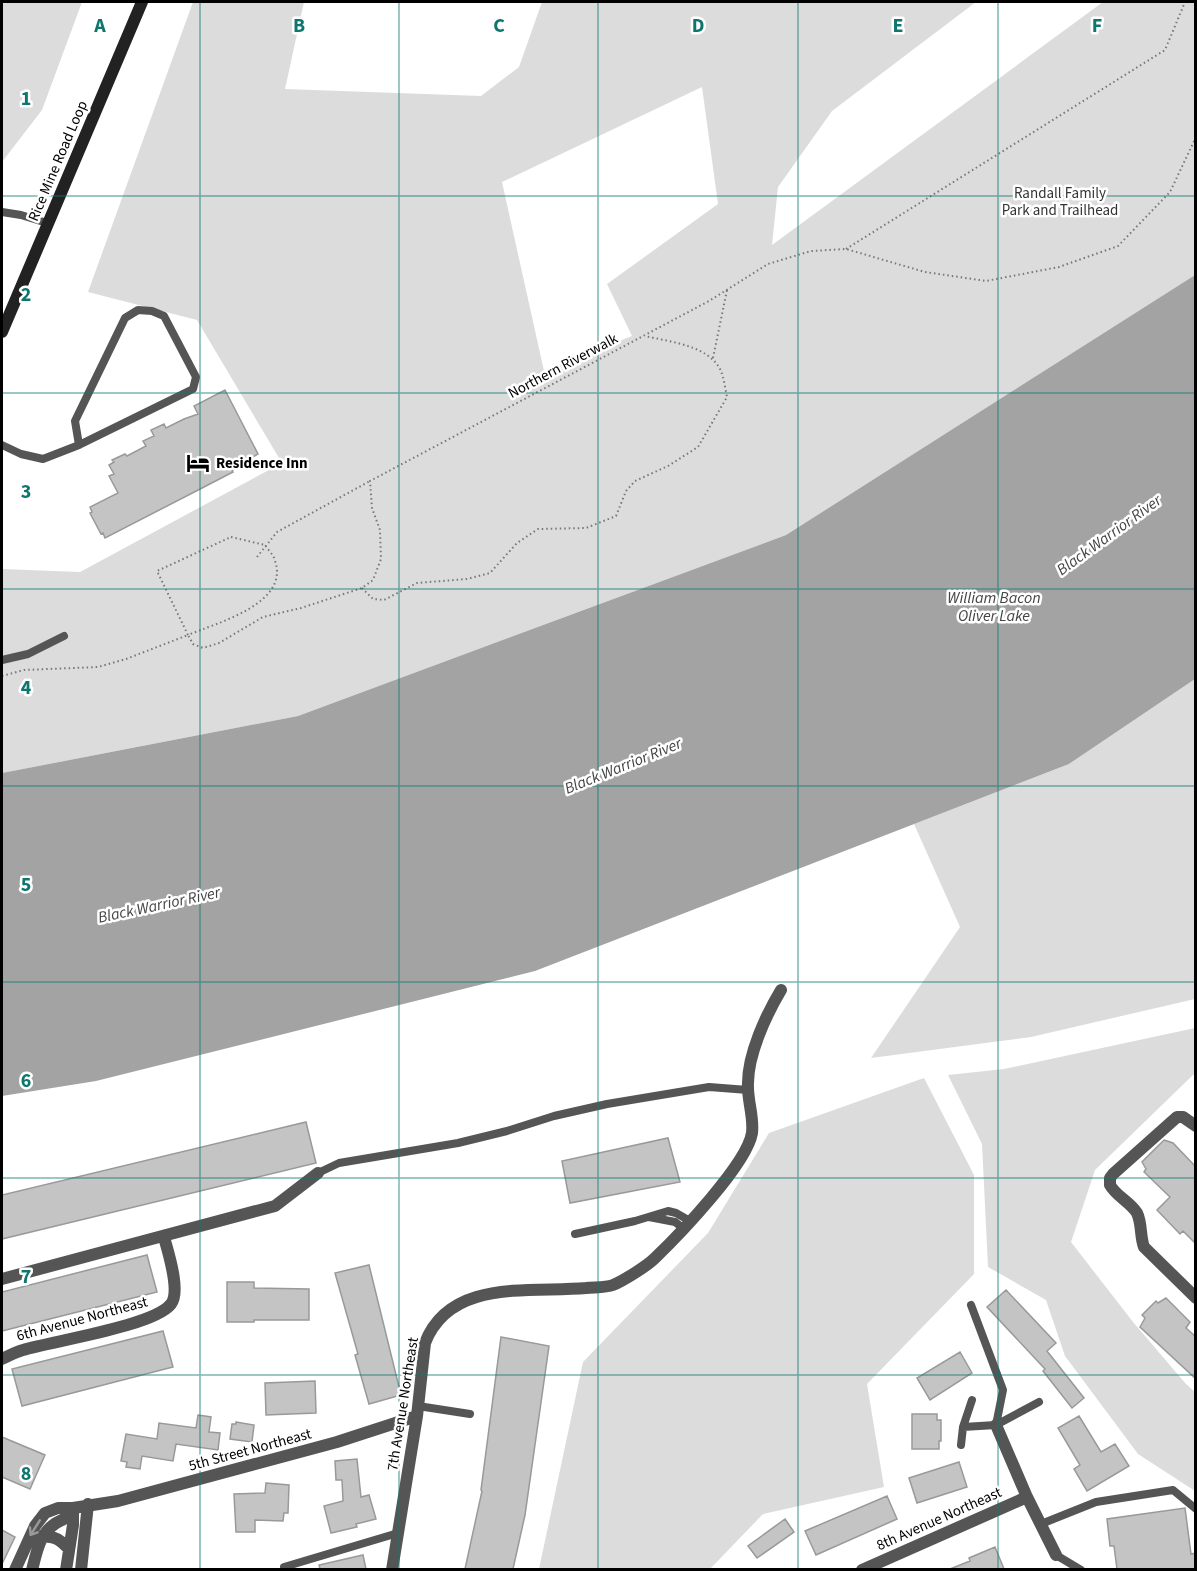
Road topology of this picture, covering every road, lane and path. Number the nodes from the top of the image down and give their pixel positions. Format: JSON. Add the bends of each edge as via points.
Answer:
{"nodes":[{"id":1,"x":142,"y":2,"type":"edge"},
{"id":2,"x":1185,"y":2,"type":"edge"},
{"id":3,"x":1196,"y":136,"type":"edge"},
{"id":4,"x":2,"y":212,"type":"edge"},
{"id":5,"x":47,"y":223,"type":"junction"},
{"id":6,"x":846,"y":249,"type":"junction"},
{"id":7,"x":727,"y":290,"type":"junction"},
{"id":8,"x":2,"y":332,"type":"edge"},
{"id":9,"x":643,"y":336,"type":"junction"},
{"id":10,"x":713,"y":358,"type":"junction"},
{"id":11,"x":2,"y":445,"type":"edge"},
{"id":12,"x":79,"y":445,"type":"junction"},
{"id":13,"x":370,"y":481,"type":"junction"},
{"id":14,"x":265,"y":545,"type":"junction"},
{"id":15,"x":257,"y":557,"type":"dead end"},
{"id":16,"x":362,"y":588,"type":"junction"},
{"id":17,"x":188,"y":635,"type":"junction"},
{"id":18,"x":64,"y":636,"type":"dead end"},
{"id":19,"x":2,"y":660,"type":"edge"},
{"id":20,"x":2,"y":676,"type":"edge"},
{"id":21,"x":781,"y":990,"type":"dead end"},
{"id":22,"x":748,"y":1090,"type":"junction"},
{"id":23,"x":1196,"y":1126,"type":"edge"},
{"id":24,"x":318,"y":1173,"type":"joint"},
{"id":25,"x":686,"y":1225,"type":"junction"},
{"id":26,"x":575,"y":1234,"type":"dead end"},
{"id":27,"x":164,"y":1237,"type":"junction"},
{"id":28,"x":2,"y":1279,"type":"edge"},
{"id":29,"x":1196,"y":1298,"type":"edge"},
{"id":30,"x":970,"y":1305,"type":"dead end"},
{"id":31,"x":2,"y":1359,"type":"edge"},
{"id":32,"x":972,"y":1400,"type":"dead end"},
{"id":33,"x":1039,"y":1402,"type":"dead end"},
{"id":34,"x":418,"y":1411,"type":"junction"},
{"id":35,"x":470,"y":1414,"type":"dead end"},
{"id":36,"x":996,"y":1425,"type":"junction"},
{"id":37,"x":963,"y":1426,"type":"junction"},
{"id":38,"x":962,"y":1445,"type":"dead end"},
{"id":39,"x":1027,"y":1497,"type":"junction"},
{"id":40,"x":88,"y":1504,"type":"junction"},
{"id":41,"x":73,"y":1508,"type":"junction"},
{"id":42,"x":1196,"y":1509,"type":"edge"},
{"id":43,"x":1041,"y":1524,"type":"junction"},
{"id":44,"x":398,"y":1533,"type":"junction"},
{"id":45,"x":43,"y":1537,"type":"junction"},
{"id":46,"x":69,"y":1549,"type":"junction"},
{"id":47,"x":1056,"y":1555,"type":"joint"},
{"id":48,"x":16,"y":1567,"type":"edge"},
{"id":49,"x":32,"y":1569,"type":"edge"},
{"id":50,"x":66,"y":1569,"type":"edge"},
{"id":51,"x":81,"y":1569,"type":"edge"},
{"id":52,"x":285,"y":1569,"type":"edge"},
{"id":53,"x":392,"y":1569,"type":"edge"},
{"id":54,"x":862,"y":1569,"type":"edge"},
{"id":55,"x":1081,"y":1569,"type":"edge"}],
"edges":[{"from":1,"to":5,"type":"main road","name":"Rice Mine Road Loop"},
{"from":2,"to":6,"type":"path","via":[[1165,50]]},
{"from":3,"to":6,"type":"path","name":"Northern Riverwalk","via":[[1170,192],[1118,246],[1059,267],[986,281],[925,272]]},
{"from":4,"to":5,"type":"lane"},
{"from":5,"to":8,"type":"main road","name":"Rice Mine Road Loop"},
{"from":6,"to":7,"type":"path","name":"Northern Riverwalk","via":[[811,250],[768,264]]},
{"from":7,"to":9,"type":"path","name":"Northern Riverwalk"},
{"from":7,"to":10,"type":"path"},
{"from":9,"to":10,"type":"path","via":[[694,348]]},
{"from":9,"to":13,"type":"path","name":"Northern Riverwalk"},
{"from":10,"to":16,"type":"path","via":[[722,372],[727,397],[698,447],[635,481],[626,491],[616,516],[586,528],[538,529],[517,543],[490,573],[467,579],[417,582],[384,600],[372,599]]},
{"from":11,"to":12,"type":"lane","via":[[43,459]]},
{"from":12,"to":12,"type":"lane","via":[[193,389],[196,377],[164,316],[138,310],[125,318],[75,421]]},
{"from":13,"to":14,"type":"path","name":"Northern Riverwalk","via":[[277,532]]},
{"from":13,"to":16,"type":"path","via":[[372,508],[380,530],[381,559],[373,580]]},
{"from":14,"to":15,"type":"path","name":"Northern Riverwalk"},
{"from":14,"to":17,"type":"path","via":[[275,560],[273,589],[259,604]]},
{"from":14,"to":17,"type":"path","via":[[231,537],[157,571]]},
{"from":16,"to":17,"type":"path","via":[[263,617],[203,648],[193,644]]},
{"from":17,"to":20,"type":"path","via":[[98,668],[24,670]]},
{"from":18,"to":19,"type":"lane","via":[[28,654]]},
{"from":21,"to":22,"type":"street","name":"7th Avenue Northeast","via":[[764,1019],[750,1066]]},
{"from":22,"to":24,"type":"lane","via":[[710,1087],[607,1104],[458,1143],[339,1163]]},
{"from":22,"to":25,"type":"street","name":"7th Avenue Northeast","via":[[752,1126],[747,1149]]},
{"from":23,"to":29,"type":"street","via":[[1177,1117],[1110,1179],[1113,1190],[1137,1214],[1144,1247]]},
{"from":24,"to":27,"type":"street","via":[[275,1206]]},
{"from":25,"to":26,"type":"lane","via":[[676,1213],[668,1211]]},
{"from":25,"to":34,"type":"street","name":"7th Avenue Northeast","via":[[654,1260],[612,1286],[515,1290],[482,1295],[452,1307],[429,1331],[425,1343]]},
{"from":27,"to":28,"type":"street"},
{"from":27,"to":31,"type":"street","name":"6th Avenue Northeast","via":[[175,1293],[171,1304],[155,1316],[21,1350]]},
{"from":30,"to":36,"type":"lane","via":[[1003,1390]]},
{"from":32,"to":37,"type":"lane"},
{"from":33,"to":36,"type":"lane"},
{"from":34,"to":35,"type":"lane"},
{"from":34,"to":40,"type":"street","name":"5th Street Northeast","via":[[337,1442],[118,1501]]},
{"from":34,"to":44,"type":"street","name":"7th Avenue Northeast"},
{"from":36,"to":37,"type":"lane"},
{"from":36,"to":39,"type":"street","name":"8th Avenue Northeast"},
{"from":37,"to":38,"type":"lane"},
{"from":39,"to":43,"type":"street","name":"8th Avenue Northeast"},
{"from":39,"to":54,"type":"street","name":"8th Avenue Northeast"},
{"from":40,"to":41,"type":"street","name":"5th Street Northeast"},
{"from":40,"to":51,"type":"street"},
{"from":41,"to":45,"type":"street","via":[[67,1519],[52,1526]]},
{"from":41,"to":46,"type":"street"},
{"from":41,"to":48,"type":"street","name":"5th Street Northeast","one_way":true,"via":[[45,1513]]},
{"from":42,"to":43,"type":"lane","via":[[1173,1490],[1096,1502]]},
{"from":43,"to":47,"type":"street","name":"8th Avenue Northeast"},
{"from":44,"to":52,"type":"lane"},
{"from":44,"to":53,"type":"street","name":"7th Avenue Northeast"},
{"from":45,"to":46,"type":"street","via":[[60,1540]]},
{"from":45,"to":49,"type":"street"},
{"from":46,"to":50,"type":"street"},
{"from":47,"to":55,"type":"lane"},
{"from":48,"to":49,"type":"street"}]}
